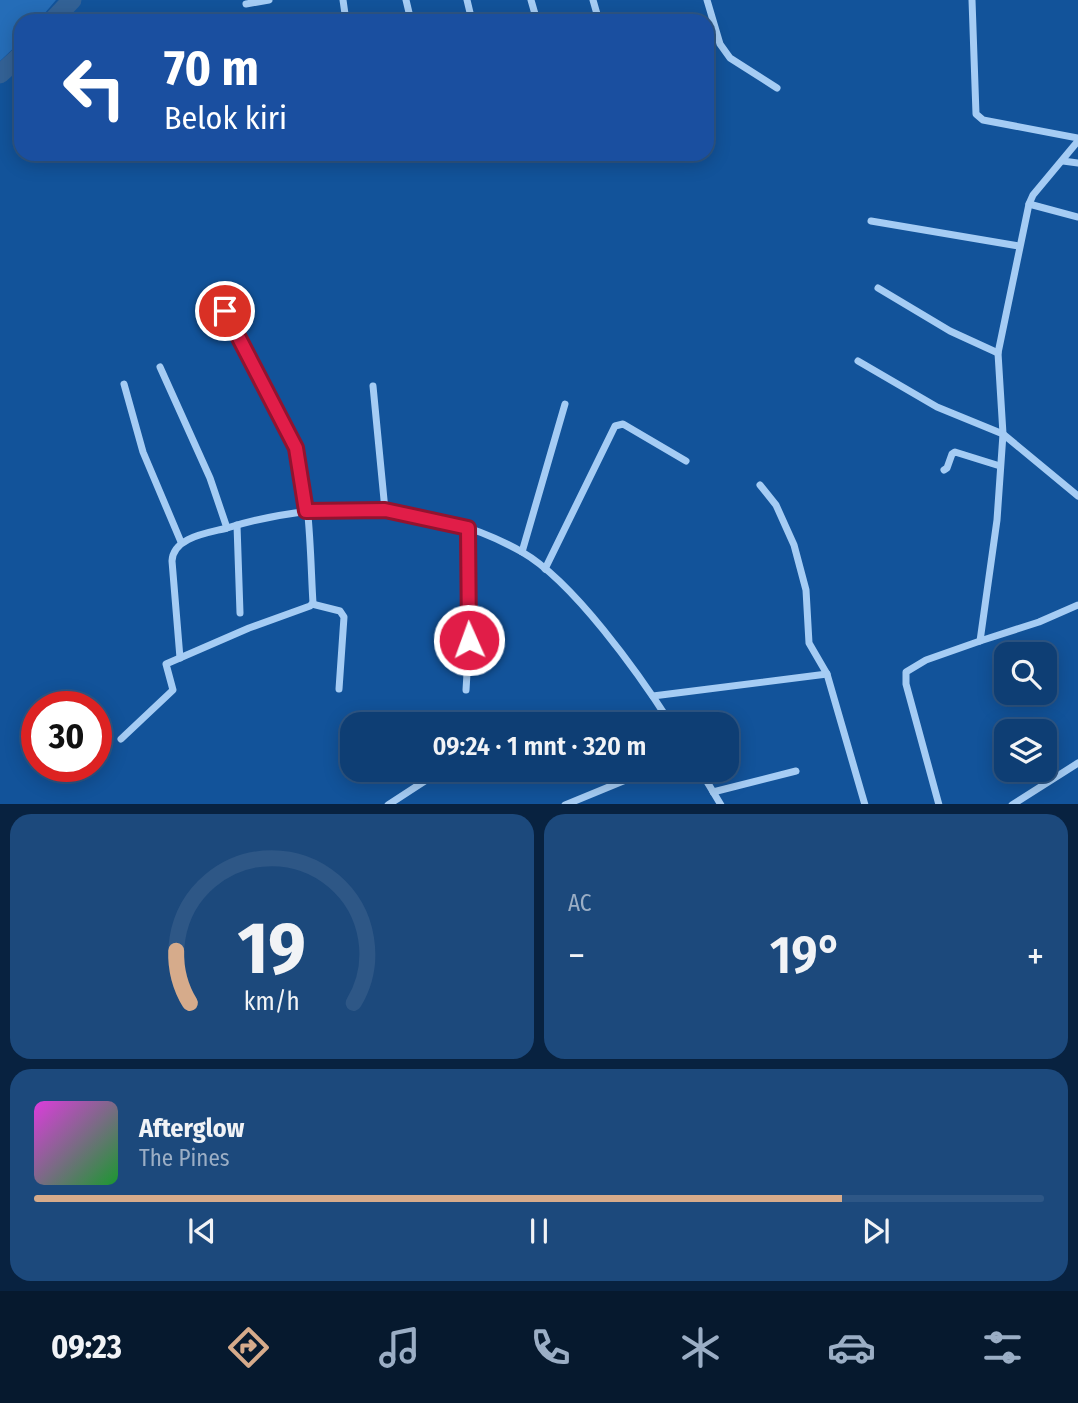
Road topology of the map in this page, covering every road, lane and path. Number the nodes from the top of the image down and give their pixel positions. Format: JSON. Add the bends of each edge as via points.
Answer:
{"nodes":[{"id":1,"x":269,"y":0,"type":"edge"},
{"id":2,"x":972,"y":0,"type":"edge"},
{"id":3,"x":246,"y":4,"type":"dead end"},
{"id":4,"x":714,"y":22,"type":"edge"},
{"id":5,"x":777,"y":88,"type":"dead end"},
{"id":6,"x":1078,"y":139,"type":"edge"},
{"id":7,"x":1063,"y":161,"type":"junction"},
{"id":8,"x":1078,"y":163,"type":"edge"},
{"id":9,"x":1029,"y":204,"type":"junction"},
{"id":10,"x":1078,"y":217,"type":"edge"},
{"id":11,"x":871,"y":221,"type":"dead end"},
{"id":12,"x":1019,"y":246,"type":"junction"},
{"id":13,"x":878,"y":288,"type":"dead end"},
{"id":14,"x":225,"y":311,"type":"dead end"},
{"id":15,"x":999,"y":353,"type":"junction"},
{"id":16,"x":858,"y":361,"type":"dead end"},
{"id":17,"x":160,"y":368,"type":"dead end"},
{"id":18,"x":124,"y":384,"type":"dead end"},
{"id":19,"x":373,"y":386,"type":"dead end"},
{"id":20,"x":565,"y":404,"type":"dead end"},
{"id":21,"x":1003,"y":435,"type":"junction"},
{"id":22,"x":685,"y":461,"type":"dead end"},
{"id":23,"x":1000,"y":466,"type":"junction"},
{"id":24,"x":944,"y":470,"type":"dead end"},
{"id":25,"x":760,"y":485,"type":"dead end"},
{"id":26,"x":1078,"y":496,"type":"edge"},
{"id":27,"x":385,"y":510,"type":"junction"},
{"id":28,"x":306,"y":511,"type":"junction"},
{"id":29,"x":237,"y":524,"type":"junction"},
{"id":30,"x":227,"y":528,"type":"junction"},
{"id":31,"x":468,"y":528,"type":"junction"},
{"id":32,"x":181,"y":542,"type":"junction"},
{"id":33,"x":523,"y":552,"type":"junction"},
{"id":34,"x":545,"y":569,"type":"junction"},
{"id":35,"x":312,"y":604,"type":"junction"},
{"id":36,"x":1078,"y":605,"type":"edge"},
{"id":37,"x":240,"y":613,"type":"dead end"},
{"id":38,"x":980,"y":641,"type":"junction"},
{"id":39,"x":180,"y":658,"type":"junction"},
{"id":40,"x":827,"y":674,"type":"junction"},
{"id":41,"x":339,"y":689,"type":"dead end"},
{"id":42,"x":466,"y":690,"type":"dead end"},
{"id":43,"x":653,"y":696,"type":"junction"},
{"id":44,"x":663,"y":712,"type":"edge"},
{"id":45,"x":121,"y":739,"type":"dead end"},
{"id":46,"x":1078,"y":763,"type":"edge"},
{"id":47,"x":796,"y":771,"type":"dead end"},
{"id":48,"x":423,"y":782,"type":"edge"},
{"id":49,"x":620,"y":782,"type":"edge"},
{"id":50,"x":707,"y":782,"type":"edge"},
{"id":51,"x":713,"y":792,"type":"junction"},
{"id":52,"x":388,"y":804,"type":"edge"},
{"id":53,"x":565,"y":804,"type":"edge"},
{"id":54,"x":721,"y":804,"type":"edge"},
{"id":55,"x":865,"y":804,"type":"edge"},
{"id":56,"x":939,"y":804,"type":"edge"},
{"id":57,"x":1012,"y":804,"type":"edge"}],
"edges":[{"from":1,"to":3,"type":"street"},
{"from":2,"to":6,"type":"street","via":[[976,114],[984,120]]},
{"from":4,"to":5,"type":"street","via":[[730,58]]},
{"from":6,"to":7,"type":"street"},
{"from":7,"to":8,"type":"street"},
{"from":7,"to":9,"type":"street"},
{"from":9,"to":10,"type":"street"},
{"from":9,"to":12,"type":"street"},
{"from":11,"to":12,"type":"street"},
{"from":12,"to":15,"type":"street"},
{"from":13,"to":15,"type":"street","via":[[950,331]]},
{"from":14,"to":28,"type":"street","via":[[296,448]]},
{"from":15,"to":21,"type":"street"},
{"from":16,"to":21,"type":"street","via":[[937,407]]},
{"from":17,"to":30,"type":"street","via":[[210,478]]},
{"from":18,"to":32,"type":"street","via":[[143,452]]},
{"from":19,"to":27,"type":"street"},
{"from":20,"to":33,"type":"street"},
{"from":21,"to":23,"type":"street"},
{"from":21,"to":26,"type":"street"},
{"from":22,"to":34,"type":"street","via":[[623,424],[615,426]]},
{"from":23,"to":24,"type":"street","via":[[955,452]]},
{"from":23,"to":38,"type":"street"},
{"from":25,"to":40,"type":"street","via":[[776,505],[794,545],[806,590],[809,643]]},
{"from":27,"to":28,"type":"street"},
{"from":27,"to":31,"type":"street"},
{"from":28,"to":29,"type":"street"},
{"from":28,"to":35,"type":"street"},
{"from":29,"to":30,"type":"street"},
{"from":29,"to":37,"type":"street"},
{"from":30,"to":32,"type":"street"},
{"from":31,"to":33,"type":"street"},
{"from":31,"to":42,"type":"street"},
{"from":32,"to":39,"type":"street","via":[[172,561]]},
{"from":33,"to":34,"type":"street"},
{"from":34,"to":43,"type":"street","via":[[578,602]]},
{"from":35,"to":39,"type":"street"},
{"from":35,"to":41,"type":"street","via":[[340,611],[344,617]]},
{"from":36,"to":38,"type":"street"},
{"from":38,"to":56,"type":"street","via":[[906,672]]},
{"from":39,"to":45,"type":"street","via":[[166,664],[172,691]]},
{"from":40,"to":43,"type":"street"},
{"from":40,"to":55,"type":"street"},
{"from":43,"to":44,"type":"street"},
{"from":46,"to":57,"type":"street"},
{"from":47,"to":51,"type":"street"},
{"from":48,"to":52,"type":"street"},
{"from":49,"to":53,"type":"street"},
{"from":50,"to":51,"type":"street"},
{"from":51,"to":54,"type":"street"}]}
